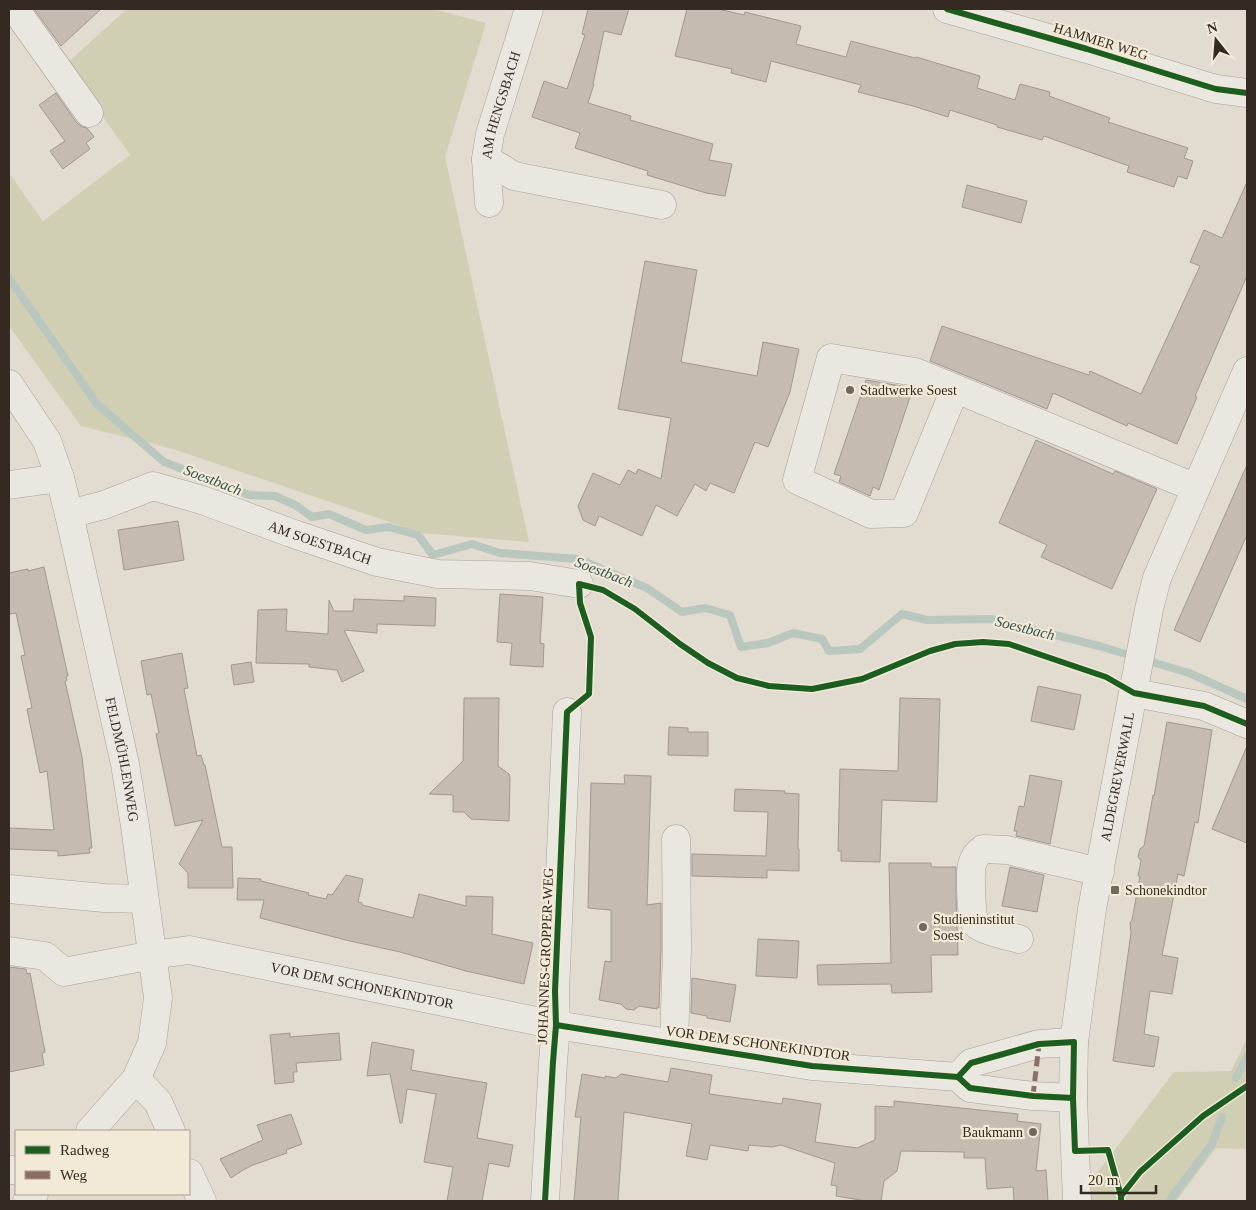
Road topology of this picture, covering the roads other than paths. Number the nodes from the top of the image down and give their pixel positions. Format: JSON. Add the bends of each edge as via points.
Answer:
{"nodes":[{"id":1,"x":15,"y":9,"type":"edge"},
{"id":2,"x":529,"y":9,"type":"edge"},
{"id":3,"x":947,"y":9,"type":"edge"},
{"id":4,"x":1247,"y":93,"type":"edge"},
{"id":5,"x":89,"y":113,"type":"dead end"},
{"id":6,"x":486,"y":159,"type":"junction"},
{"id":7,"x":489,"y":203,"type":"dead end"},
{"id":8,"x":662,"y":205,"type":"dead end"},
{"id":9,"x":1247,"y":371,"type":"edge"},
{"id":10,"x":9,"y":384,"type":"edge"},
{"id":11,"x":955,"y":389,"type":"junction"},
{"id":12,"x":60,"y":478,"type":"junction"},
{"id":13,"x":9,"y":485,"type":"edge"},
{"id":14,"x":1196,"y":488,"type":"junction"},
{"id":15,"x":69,"y":514,"type":"junction"},
{"id":16,"x":579,"y":584,"type":"dead end"},
{"id":17,"x":1135,"y":686,"type":"junction"},
{"id":18,"x":567,"y":712,"type":"dead end"},
{"id":19,"x":1247,"y":724,"type":"edge"},
{"id":20,"x":676,"y":839,"type":"dead end"},
{"id":21,"x":1100,"y":872,"type":"junction"},
{"id":22,"x":9,"y":889,"type":"edge"},
{"id":23,"x":144,"y":899,"type":"junction"},
{"id":24,"x":1019,"y":939,"type":"dead end"},
{"id":25,"x":9,"y":951,"type":"edge"},
{"id":26,"x":153,"y":955,"type":"junction"},
{"id":27,"x":556,"y":1025,"type":"junction"},
{"id":28,"x":1074,"y":1042,"type":"junction"},
{"id":29,"x":674,"y":1043,"type":"junction"},
{"id":30,"x":958,"y":1077,"type":"junction"},
{"id":31,"x":136,"y":1079,"type":"junction"},
{"id":32,"x":1073,"y":1098,"type":"junction"},
{"id":33,"x":91,"y":1130,"type":"edge"},
{"id":34,"x":171,"y":1130,"type":"edge"},
{"id":35,"x":190,"y":1175,"type":"edge"},
{"id":36,"x":202,"y":1201,"type":"edge"},
{"id":37,"x":546,"y":1201,"type":"edge"},
{"id":38,"x":1077,"y":1201,"type":"edge"}],
"edges":[{"from":1,"to":5,"type":"street"},
{"from":2,"to":6,"type":"street","name":"AM HENGSBACH","via":[[490,134]]},
{"from":3,"to":4,"type":"street","name":"HAMMER WEG","via":[[1216,89]]},
{"from":6,"to":7,"type":"street","name":"AM HENGSBACH"},
{"from":6,"to":8,"type":"street","via":[[514,176]]},
{"from":9,"to":14,"type":"street","name":"ALDEGREVERWALL"},
{"from":10,"to":12,"type":"street","name":"FELDMÜHLENWEG","via":[[47,441]]},
{"from":11,"to":11,"type":"street","via":[[915,372],[831,358],[797,480],[871,514],[904,513]]},
{"from":11,"to":14,"type":"street"},
{"from":12,"to":13,"type":"street"},
{"from":12,"to":15,"type":"street","name":"FELDMÜHLENWEG"},
{"from":14,"to":17,"type":"street","name":"ALDEGREVERWALL","via":[[1157,578]]},
{"from":15,"to":16,"type":"street","name":"AM SOESTBACH","via":[[104,505],[153,486],[377,562],[438,574],[530,576]]},
{"from":15,"to":23,"type":"street","name":"FELDMÜHLENWEG","via":[[125,764]]},
{"from":17,"to":19,"type":"street","via":[[1204,706]]},
{"from":17,"to":21,"type":"street","name":"ALDEGREVERWALL"},
{"from":18,"to":27,"type":"street","name":"JOHANNES-GROPPER-WEG"},
{"from":20,"to":29,"type":"street","via":[[678,948]]},
{"from":21,"to":24,"type":"street","via":[[1007,850],[983,850],[975,856],[971,867],[973,921],[980,927]]},
{"from":21,"to":28,"type":"street","name":"ALDEGREVERWALL"},
{"from":22,"to":23,"type":"street"},
{"from":23,"to":26,"type":"street","name":"FELDMÜHLENWEG"},
{"from":25,"to":26,"type":"street","name":"VOR DEM SCHONEKINDTOR","via":[[45,956],[64,972]]},
{"from":26,"to":27,"type":"street","name":"VOR DEM SCHONEKINDTOR","via":[[189,950]]},
{"from":26,"to":31,"type":"street","name":"FELDMÜHLENWEG","via":[[157,1007],[152,1043]]},
{"from":27,"to":29,"type":"street","name":"VOR DEM SCHONEKINDTOR"},
{"from":27,"to":37,"type":"street","name":"JOHANNES-GROPPER-WEG"},
{"from":28,"to":30,"type":"street","via":[[1039,1044],[971,1064]]},
{"from":28,"to":32,"type":"street","name":"ALDEGREVERWALL"},
{"from":29,"to":30,"type":"street","name":"VOR DEM SCHONEKINDTOR","via":[[812,1066]]},
{"from":30,"to":32,"type":"street","name":"VOR DEM SCHONEKINDTOR","via":[[970,1088]]},
{"from":31,"to":33,"type":"street","name":"FELDMÜHLENWEG"},
{"from":31,"to":34,"type":"street","via":[[158,1102]]},
{"from":32,"to":38,"type":"street","name":"ALDEGREVERWALL"},
{"from":35,"to":36,"type":"street"}]}
